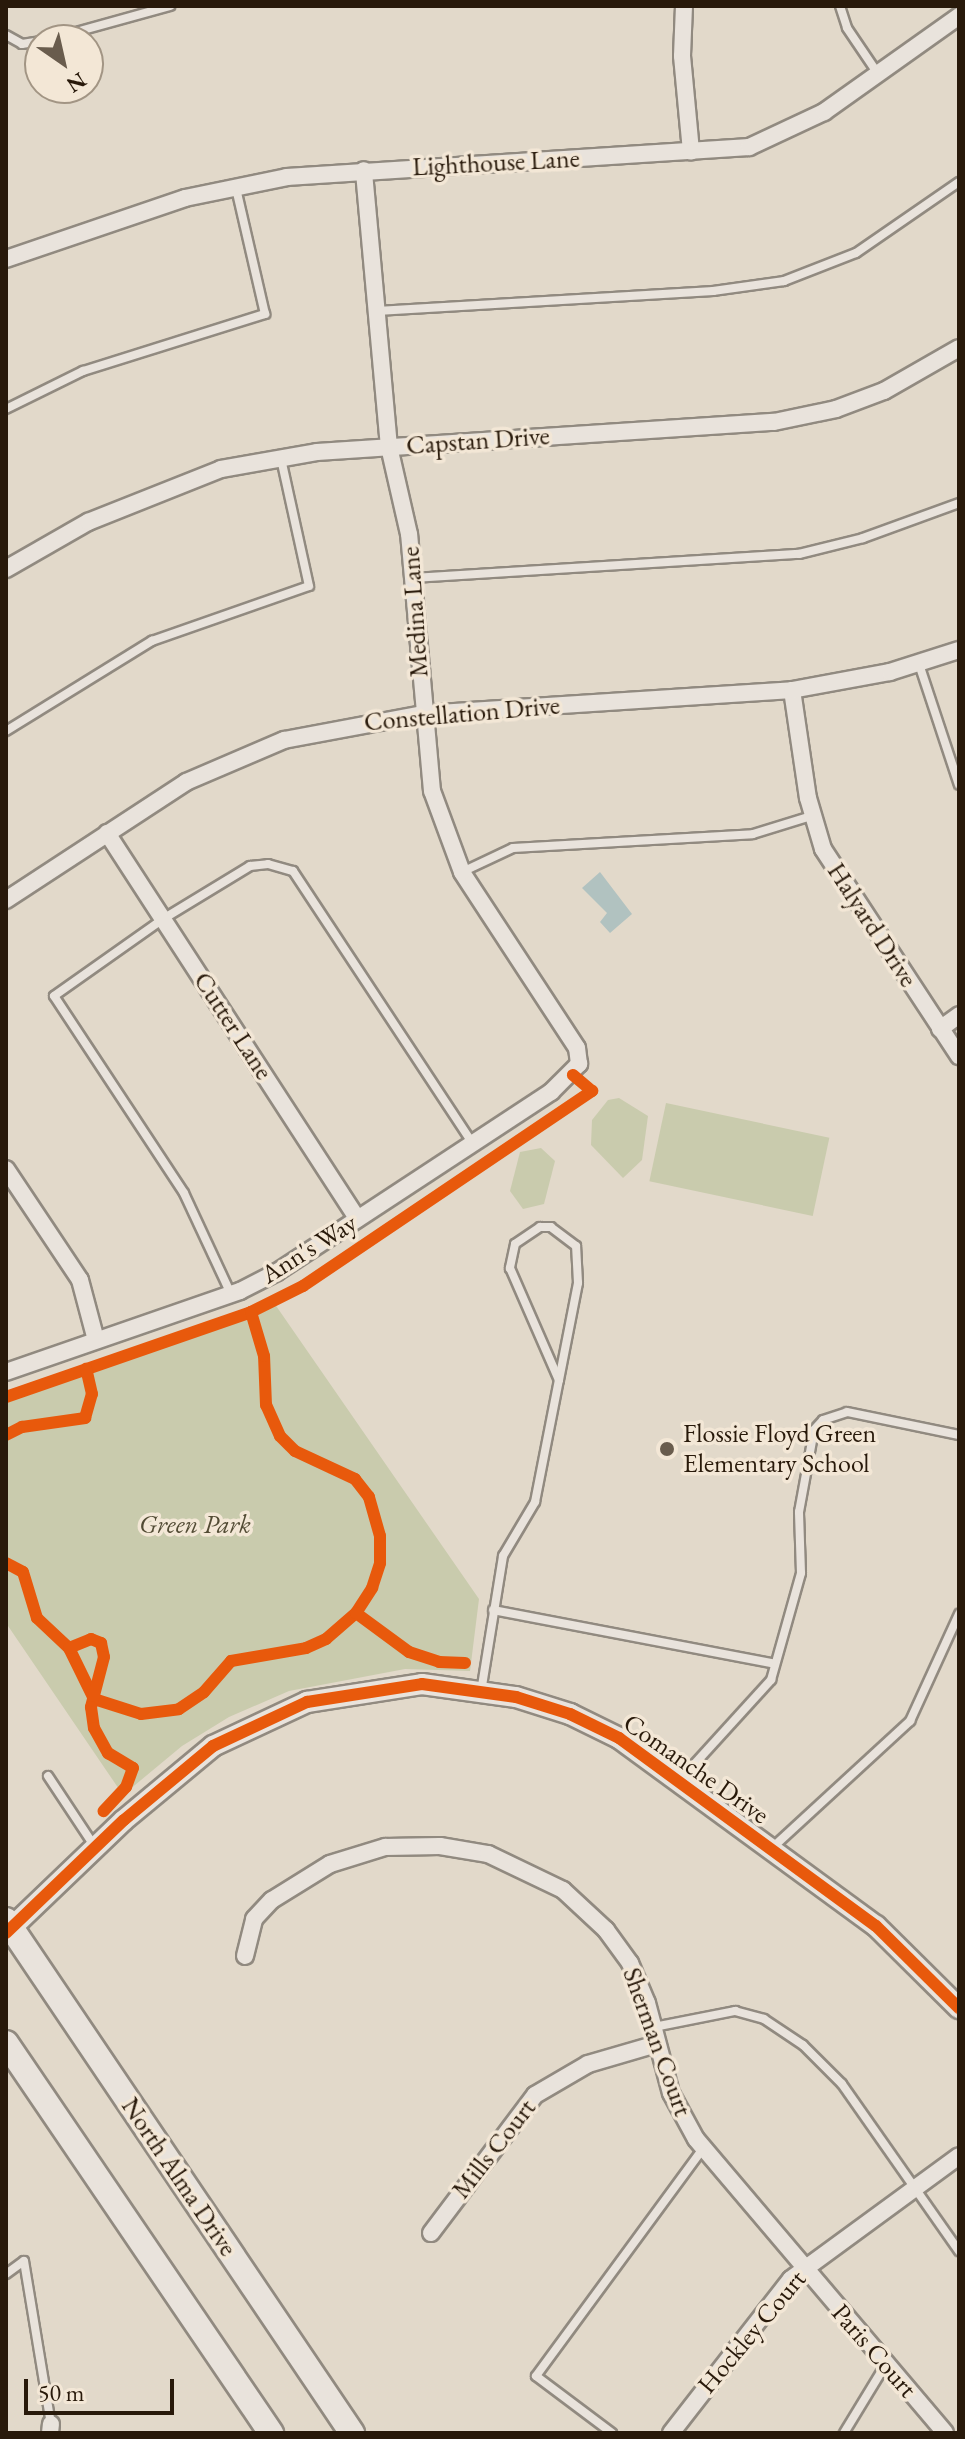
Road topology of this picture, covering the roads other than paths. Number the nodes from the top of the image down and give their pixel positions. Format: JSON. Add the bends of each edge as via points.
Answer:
{"nodes":[{"id":1,"x":170,"y":6,"type":"edge"},
{"id":2,"x":684,"y":6,"type":"edge"},
{"id":3,"x":840,"y":6,"type":"edge"},
{"id":4,"x":959,"y":16,"type":"edge"},
{"id":5,"x":104,"y":24,"type":"edge"},
{"id":6,"x":6,"y":35,"type":"edge"},
{"id":7,"x":24,"y":44,"type":"edge"},
{"id":8,"x":878,"y":74,"type":"junction"},
{"id":9,"x":691,"y":152,"type":"junction"},
{"id":10,"x":364,"y":170,"type":"junction"},
{"id":11,"x":959,"y":182,"type":"edge"},
{"id":12,"x":236,"y":187,"type":"junction"},
{"id":13,"x":6,"y":259,"type":"edge"},
{"id":14,"x":377,"y":311,"type":"junction"},
{"id":15,"x":959,"y":348,"type":"edge"},
{"id":16,"x":6,"y":409,"type":"edge"},
{"id":17,"x":389,"y":447,"type":"junction"},
{"id":18,"x":281,"y":458,"type":"junction"},
{"id":19,"x":959,"y":503,"type":"edge"},
{"id":20,"x":6,"y":569,"type":"edge"},
{"id":21,"x":412,"y":578,"type":"junction"},
{"id":22,"x":959,"y":650,"type":"edge"},
{"id":23,"x":919,"y":664,"type":"junction"},
{"id":24,"x":792,"y":690,"type":"junction"},
{"id":25,"x":423,"y":714,"type":"junction"},
{"id":26,"x":6,"y":731,"type":"edge"},
{"id":27,"x":959,"y":785,"type":"edge"},
{"id":28,"x":811,"y":816,"type":"junction"},
{"id":29,"x":107,"y":833,"type":"junction"},
{"id":30,"x":462,"y":872,"type":"junction"},
{"id":31,"x":6,"y":900,"type":"edge"},
{"id":32,"x":163,"y":919,"type":"junction"},
{"id":33,"x":959,"y":1015,"type":"edge"},
{"id":34,"x":940,"y":1029,"type":"junction"},
{"id":35,"x":959,"y":1056,"type":"edge"},
{"id":36,"x":579,"y":1064,"type":"joint"},
{"id":37,"x":471,"y":1141,"type":"junction"},
{"id":38,"x":6,"y":1169,"type":"edge"},
{"id":39,"x":358,"y":1219,"type":"junction"},
{"id":40,"x":231,"y":1294,"type":"junction"},
{"id":41,"x":96,"y":1340,"type":"junction"},
{"id":42,"x":6,"y":1372,"type":"edge"},
{"id":43,"x":559,"y":1380,"type":"junction"},
{"id":44,"x":959,"y":1435,"type":"edge"},
{"id":45,"x":493,"y":1610,"type":"junction"},
{"id":46,"x":959,"y":1614,"type":"edge"},
{"id":47,"x":775,"y":1664,"type":"junction"},
{"id":48,"x":481,"y":1692,"type":"junction"},
{"id":49,"x":48,"y":1776,"type":"dead end"},
{"id":50,"x":679,"y":1781,"type":"junction"},
{"id":51,"x":96,"y":1848,"type":"junction"},
{"id":52,"x":772,"y":1849,"type":"junction"},
{"id":53,"x":8,"y":1928,"type":"edge"},
{"id":54,"x":245,"y":1956,"type":"dead end"},
{"id":55,"x":959,"y":2008,"type":"edge"},
{"id":56,"x":655,"y":2036,"type":"junction"},
{"id":57,"x":6,"y":2043,"type":"edge"},
{"id":58,"x":703,"y":2149,"type":"junction"},
{"id":59,"x":959,"y":2156,"type":"edge"},
{"id":60,"x":914,"y":2188,"type":"junction"},
{"id":61,"x":431,"y":2233,"type":"dead end"},
{"id":62,"x":959,"y":2251,"type":"edge"},
{"id":63,"x":804,"y":2268,"type":"junction"},
{"id":64,"x":6,"y":2274,"type":"edge"},
{"id":65,"x":886,"y":2364,"type":"junction"},
{"id":66,"x":51,"y":2428,"type":"edge"},
{"id":67,"x":271,"y":2433,"type":"edge"},
{"id":68,"x":352,"y":2433,"type":"edge"},
{"id":69,"x":612,"y":2433,"type":"edge"},
{"id":70,"x":671,"y":2433,"type":"edge"},
{"id":71,"x":844,"y":2433,"type":"edge"},
{"id":72,"x":945,"y":2433,"type":"edge"}],
"edges":[{"from":1,"to":5,"type":"lane"},
{"from":2,"to":9,"type":"street","via":[[682,56]]},
{"from":3,"to":8,"type":"lane","via":[[847,28]]},
{"from":4,"to":8,"type":"street","name":"Lighthouse Lane"},
{"from":6,"to":7,"type":"lane"},
{"from":8,"to":9,"type":"street","name":"Lighthouse Lane","via":[[774,139]]},
{"from":9,"to":10,"type":"street","name":"Lighthouse Lane"},
{"from":10,"to":12,"type":"street","name":"Lighthouse Lane"},
{"from":10,"to":14,"type":"street","name":"Medina Lane"},
{"from":11,"to":14,"type":"lane","via":[[856,253],[784,281],[713,291]]},
{"from":12,"to":13,"type":"street","name":"Lighthouse Lane","via":[[103,222]]},
{"from":12,"to":16,"type":"lane","via":[[265,314],[83,371]]},
{"from":14,"to":17,"type":"street","name":"Medina Lane"},
{"from":15,"to":17,"type":"street","name":"Capstan Drive","via":[[884,391],[774,422]]},
{"from":17,"to":18,"type":"street","name":"Capstan Drive"},
{"from":17,"to":21,"type":"street","name":"Medina Lane","via":[[407,521]]},
{"from":18,"to":20,"type":"street","name":"Capstan Drive","via":[[221,469],[163,489],[88,522]]},
{"from":18,"to":26,"type":"lane","via":[[309,586],[152,641]]},
{"from":19,"to":21,"type":"lane","via":[[863,538],[799,554]]},
{"from":21,"to":25,"type":"street","name":"Medina Lane"},
{"from":22,"to":23,"type":"street","name":"Constellation Drive"},
{"from":23,"to":24,"type":"street","name":"Constellation Drive"},
{"from":23,"to":27,"type":"lane"},
{"from":24,"to":25,"type":"street","name":"Constellation Drive"},
{"from":24,"to":28,"type":"street","name":"Halyard Drive"},
{"from":25,"to":29,"type":"street","name":"Constellation Drive","via":[[347,725],[246,754],[186,782]]},
{"from":25,"to":30,"type":"street","name":"Medina Lane","via":[[432,791]]},
{"from":28,"to":30,"type":"lane","via":[[753,834],[513,848]]},
{"from":28,"to":34,"type":"street","name":"Halyard Drive","via":[[841,883]]},
{"from":29,"to":31,"type":"street","name":"Constellation Drive"},
{"from":29,"to":32,"type":"street","name":"Cutter Lane"},
{"from":30,"to":36,"type":"street","name":"Medina Lane","via":[[577,1048]]},
{"from":32,"to":37,"type":"lane","via":[[250,866],[268,864],[293,871]]},
{"from":32,"to":39,"type":"street","name":"Cutter Lane"},
{"from":32,"to":40,"type":"lane","via":[[54,996],[184,1193]]},
{"from":33,"to":34,"type":"street"},
{"from":34,"to":35,"type":"street","name":"Halyard Drive"},
{"from":36,"to":37,"type":"street","name":"Ann's Way","via":[[551,1092]]},
{"from":37,"to":39,"type":"street","name":"Ann's Way"},
{"from":38,"to":41,"type":"street","via":[[80,1280]]},
{"from":39,"to":40,"type":"street","name":"Ann's Way","via":[[277,1272]]},
{"from":40,"to":41,"type":"street","name":"Ann's Way"},
{"from":41,"to":42,"type":"street","name":"Ann's Way"},
{"from":43,"to":43,"type":"lane","via":[[579,1259],[566,1235],[540,1227],[515,1244],[510,1268]]},
{"from":43,"to":45,"type":"lane","via":[[535,1502],[503,1556]]},
{"from":44,"to":47,"type":"lane","via":[[847,1412],[823,1420],[814,1430],[799,1512],[801,1573]]},
{"from":45,"to":47,"type":"lane"},
{"from":45,"to":48,"type":"lane"},
{"from":46,"to":52,"type":"lane","via":[[910,1721]]},
{"from":47,"to":50,"type":"lane","via":[[771,1680]]},
{"from":48,"to":50,"type":"street","name":"Comanche Drive","via":[[570,1714],[619,1738]]},
{"from":48,"to":51,"type":"street","name":"Comanche Drive","via":[[396,1685],[307,1702],[213,1746]]},
{"from":49,"to":51,"type":"lane"},
{"from":50,"to":52,"type":"street","name":"Comanche Drive"},
{"from":51,"to":53,"type":"street","name":"Comanche Drive"},
{"from":52,"to":55,"type":"street","name":"Comanche Drive","via":[[876,1926]]},
{"from":53,"to":68,"type":"main road","name":"North Alma Drive"},
{"from":54,"to":56,"type":"street","name":"Sherman Court","via":[[262,1910],[318,1869],[385,1847],[465,1849],[529,1870],[592,1914],[630,1963]]},
{"from":56,"to":58,"type":"street","name":"Sherman Court","via":[[677,2108]]},
{"from":56,"to":60,"type":"lane","via":[[735,2011],[764,2019],[803,2045],[842,2084]]},
{"from":56,"to":61,"type":"street","name":"Mills Court","via":[[588,2064],[535,2095]]},
{"from":57,"to":67,"type":"main road"},
{"from":58,"to":63,"type":"street","name":"Sherman Court"},
{"from":58,"to":69,"type":"lane","via":[[536,2376]]},
{"from":59,"to":60,"type":"street","name":"Hockley Court"},
{"from":60,"to":62,"type":"lane"},
{"from":60,"to":63,"type":"street","name":"Hockley Court"},
{"from":63,"to":65,"type":"street","name":"Paris Court"},
{"from":63,"to":70,"type":"street","name":"Hockley Court","via":[[762,2312]]},
{"from":64,"to":66,"type":"lane","via":[[24,2261]]},
{"from":65,"to":71,"type":"lane"},
{"from":65,"to":72,"type":"street","name":"Paris Court"}]}
